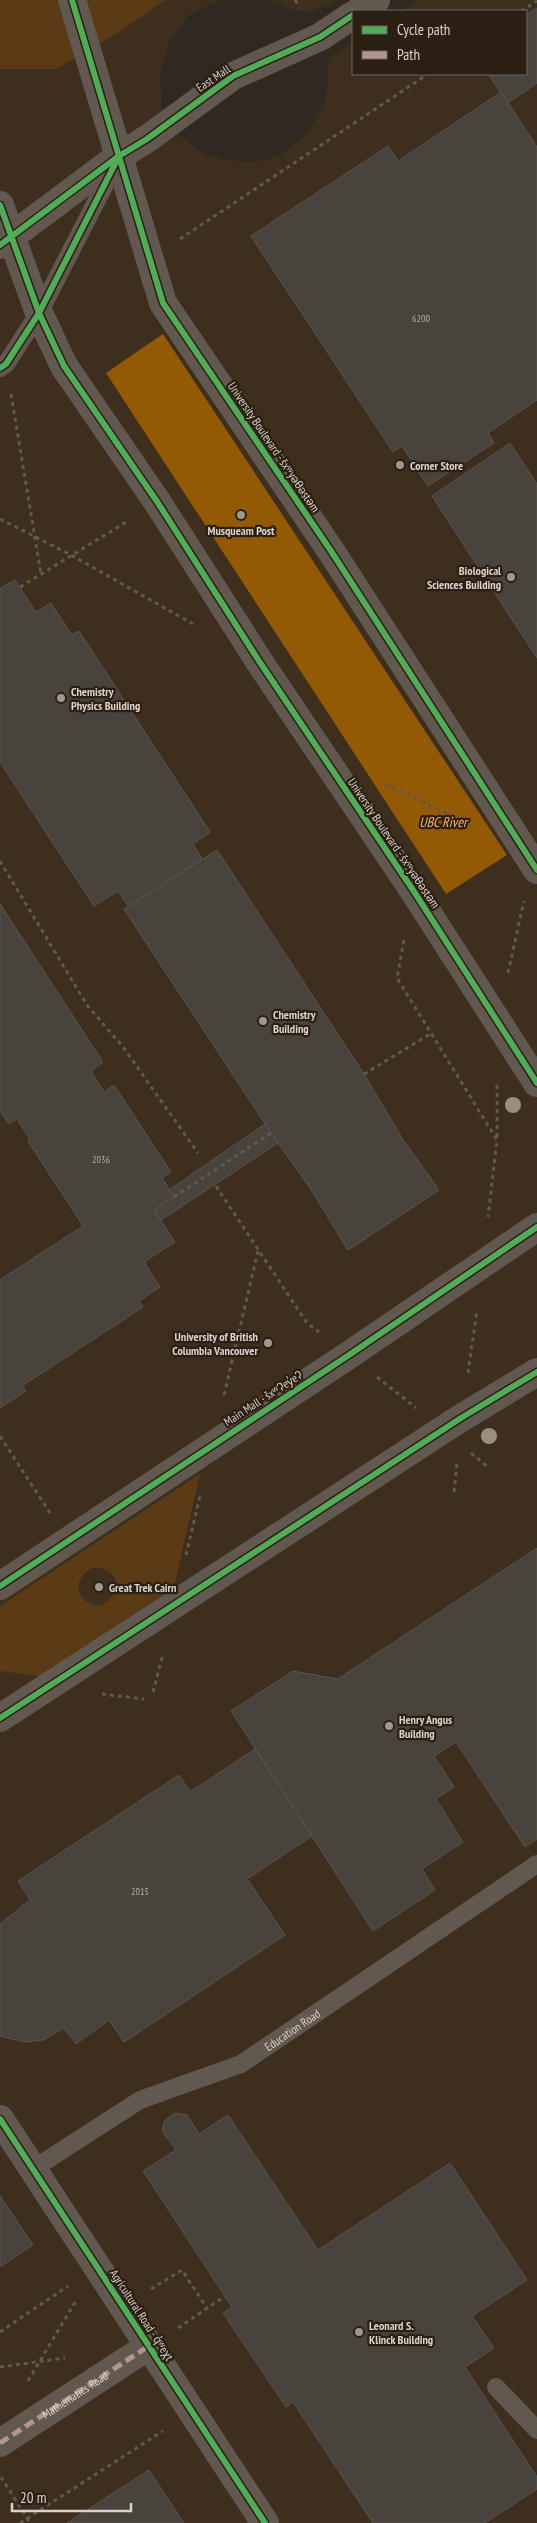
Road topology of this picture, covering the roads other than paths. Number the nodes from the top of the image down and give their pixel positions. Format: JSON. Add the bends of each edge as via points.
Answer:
{"nodes":[{"id":1,"x":72,"y":0,"type":"edge"},
{"id":2,"x":376,"y":0,"type":"edge"},
{"id":3,"x":361,"y":10,"type":"edge"},
{"id":4,"x":352,"y":16,"type":"edge"},
{"id":5,"x":119,"y":156,"type":"junction"},
{"id":6,"x":0,"y":205,"type":"edge"},
{"id":7,"x":6,"y":241,"type":"edge"},
{"id":8,"x":39,"y":314,"type":"junction"},
{"id":9,"x":3,"y":366,"type":"edge"},
{"id":10,"x":537,"y":870,"type":"edge"},
{"id":11,"x":537,"y":1083,"type":"edge"},
{"id":12,"x":537,"y":1227,"type":"edge"},
{"id":13,"x":537,"y":1372,"type":"edge"},
{"id":14,"x":0,"y":1586,"type":"edge"},
{"id":15,"x":0,"y":1718,"type":"edge"},
{"id":16,"x":537,"y":1864,"type":"edge"},
{"id":17,"x":0,"y":2119,"type":"edge"},
{"id":18,"x":33,"y":2170,"type":"junction"},
{"id":19,"x":149,"y":2346,"type":"junction"},
{"id":20,"x":496,"y":2387,"type":"dead end"},
{"id":21,"x":537,"y":2430,"type":"edge"},
{"id":22,"x":0,"y":2443,"type":"edge"},
{"id":23,"x":265,"y":2523,"type":"edge"}],
"edges":[{"from":1,"to":5,"type":"street","name":"University Boulevard - šxʷyəθəstəm"},
{"from":2,"to":3,"type":"street"},
{"from":4,"to":5,"type":"street","name":"East Mall","via":[[320,37],[233,76]]},
{"from":5,"to":7,"type":"street","name":"East Mall"},
{"from":5,"to":8,"type":"lane"},
{"from":5,"to":10,"type":"street","name":"University Boulevard - šxʷyəθəstəm","via":[[163,303],[331,551]]},
{"from":6,"to":7,"type":"street","name":"University Boulevard - šxʷyəθəstəm"},
{"from":7,"to":8,"type":"street","name":"University Boulevard - šxʷyəθəstəm"},
{"from":8,"to":9,"type":"lane"},
{"from":8,"to":11,"type":"street","name":"University Boulevard - šxʷyəθəstəm","via":[[64,366],[158,503]]},
{"from":12,"to":14,"type":"street","name":"Main Mall - šxʷʔey̓eʔ"},
{"from":13,"to":15,"type":"street"},
{"from":16,"to":18,"type":"lane","name":"Education Road","via":[[241,2064],[140,2100]]},
{"from":17,"to":18,"type":"street","name":"Agricultural Road - q̓ʷeχt"},
{"from":18,"to":19,"type":"street","name":"Agricultural Road - q̓ʷeχt"},
{"from":19,"to":22,"type":"street","name":"Mathematics Road"},
{"from":19,"to":23,"type":"street","name":"Agricultural Road - q̓ʷeχt"},
{"from":20,"to":21,"type":"lane"}]}
